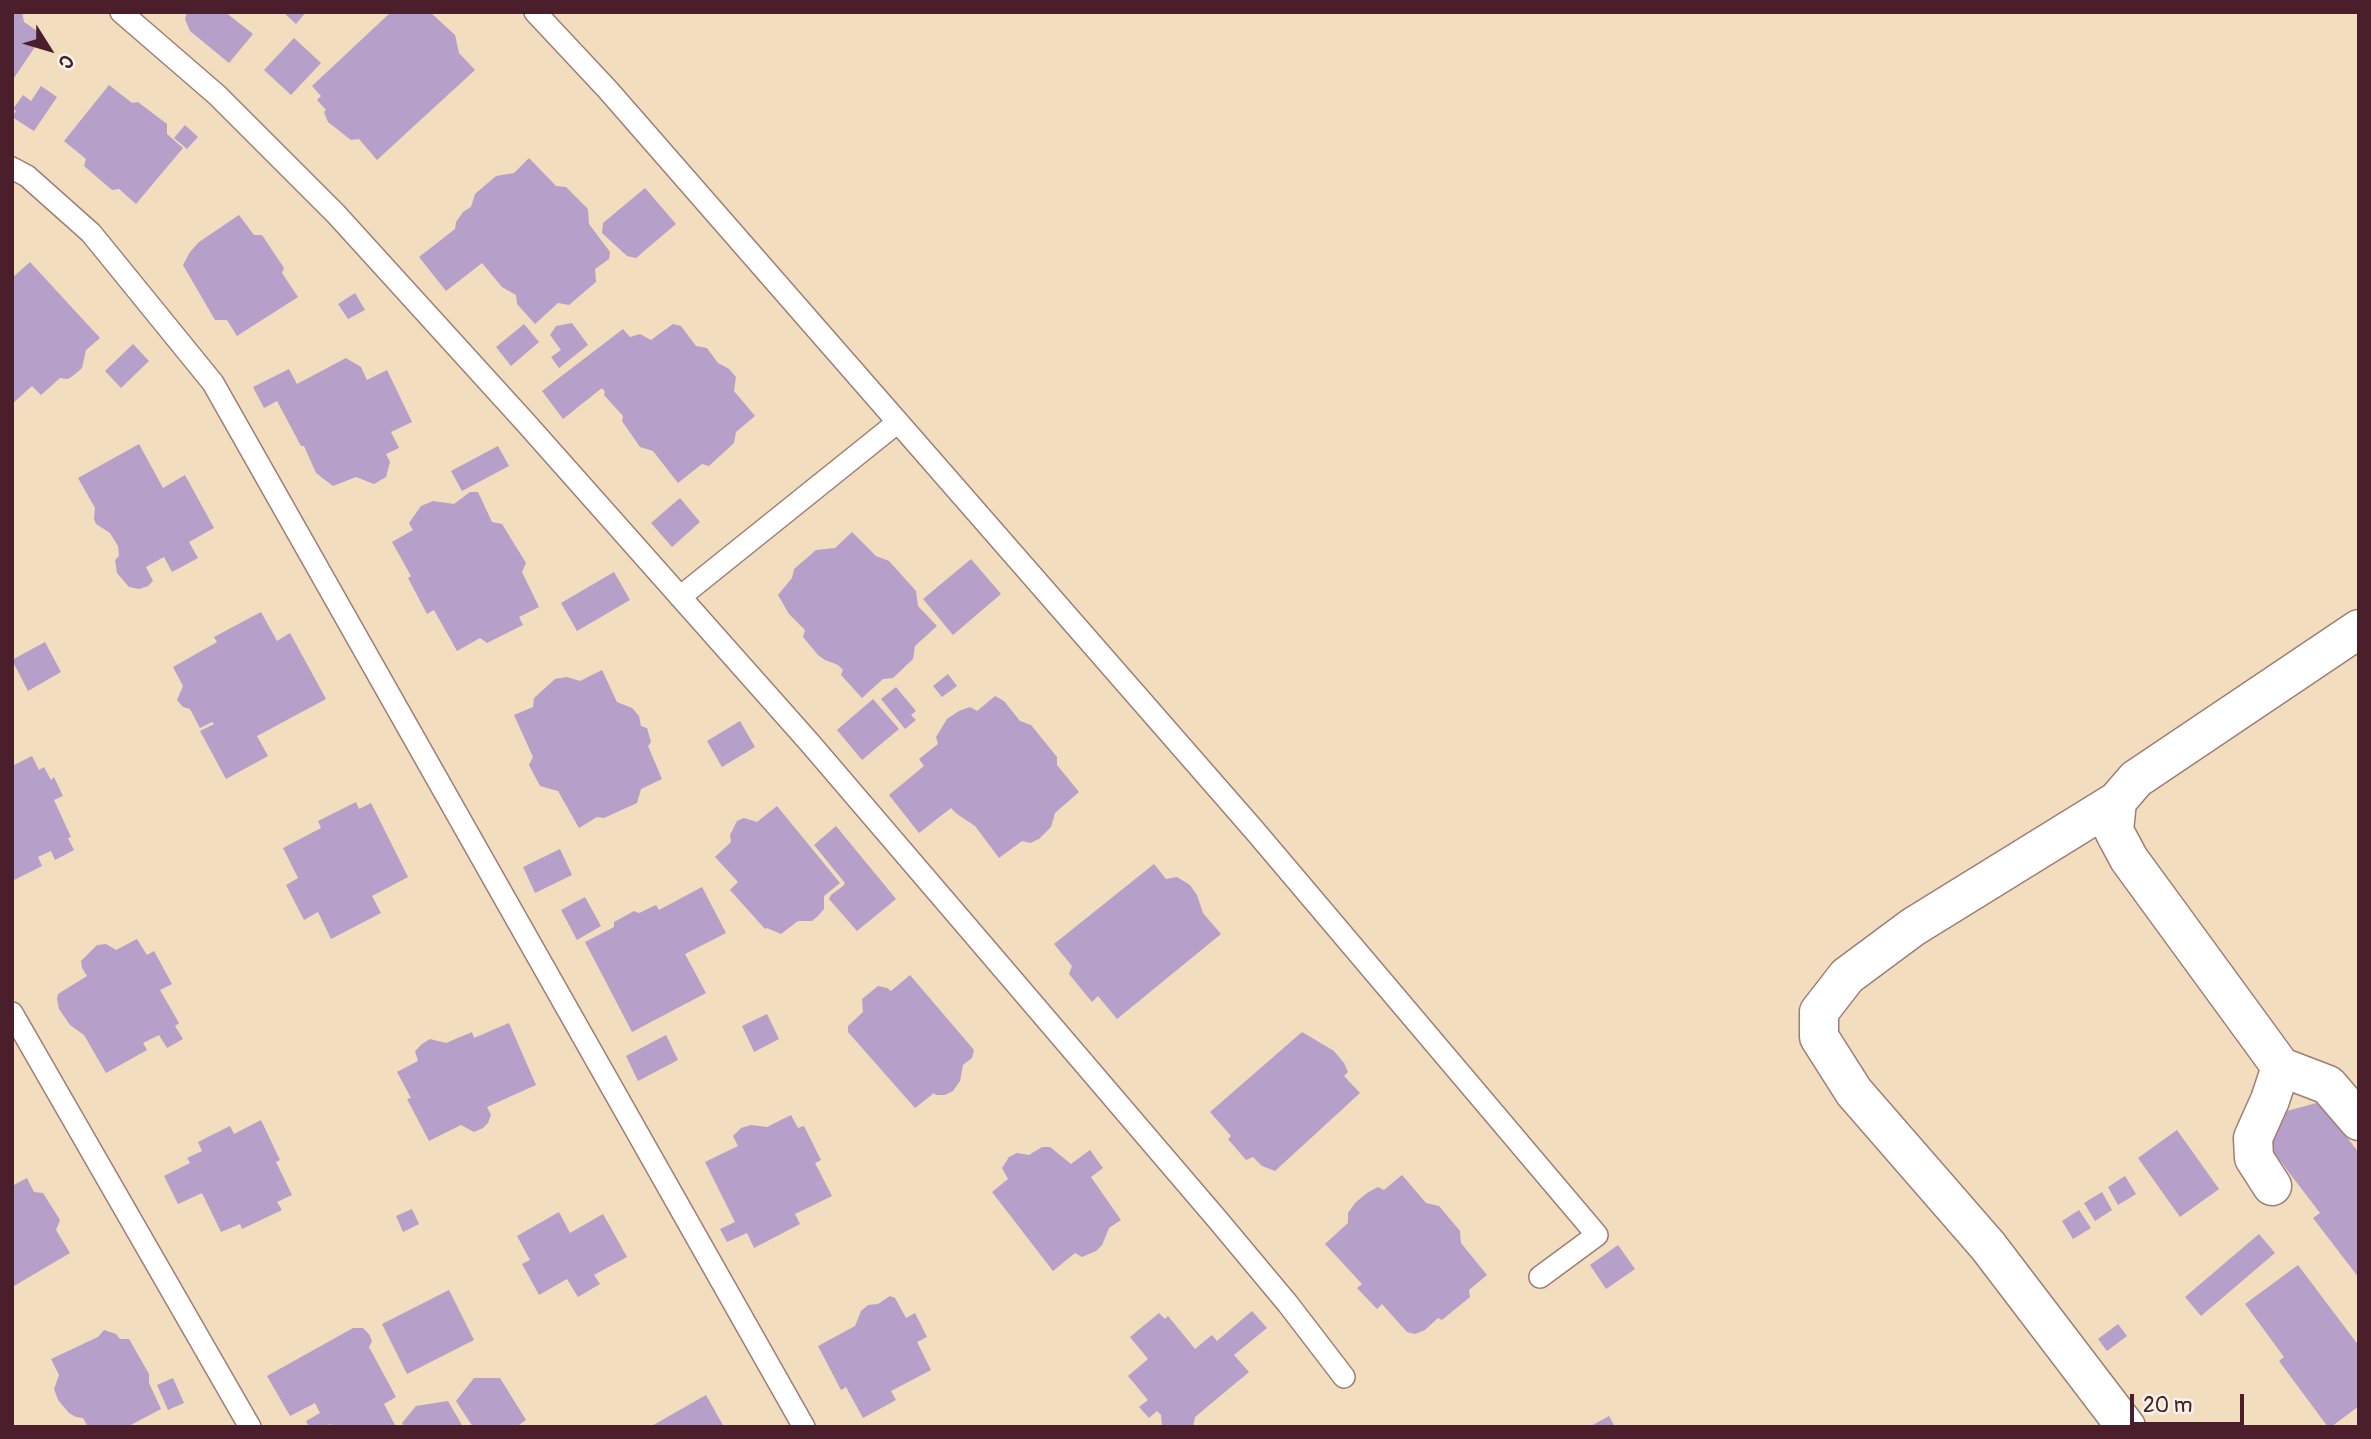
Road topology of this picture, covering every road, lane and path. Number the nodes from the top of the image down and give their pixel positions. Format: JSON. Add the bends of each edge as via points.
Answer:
{"nodes":[{"id":1,"x":121,"y":12,"type":"edge"},
{"id":2,"x":535,"y":12,"type":"edge"},
{"id":3,"x":12,"y":168,"type":"edge"},
{"id":4,"x":898,"y":422,"type":"junction"},
{"id":5,"x":680,"y":597,"type":"junction"},
{"id":6,"x":2359,"y":629,"type":"edge"},
{"id":7,"x":2117,"y":801,"type":"junction"},
{"id":8,"x":12,"y":1013,"type":"edge"},
{"id":9,"x":2281,"y":1067,"type":"junction"},
{"id":10,"x":2359,"y":1121,"type":"edge"},
{"id":11,"x":2272,"y":1186,"type":"dead end"},
{"id":12,"x":1540,"y":1277,"type":"dead end"},
{"id":13,"x":1344,"y":1377,"type":"dead end"},
{"id":14,"x":250,"y":1427,"type":"edge"},
{"id":15,"x":804,"y":1427,"type":"edge"},
{"id":16,"x":2126,"y":1427,"type":"edge"}],
"edges":[{"from":1,"to":5,"type":"lane","via":[[218,95],[336,214]]},
{"from":2,"to":4,"type":"lane"},
{"from":3,"to":15,"type":"lane","via":[[91,233],[213,383]]},
{"from":4,"to":5,"type":"lane"},
{"from":4,"to":12,"type":"lane","via":[[1255,831],[1597,1235]]},
{"from":5,"to":13,"type":"lane","via":[[1217,1219]]},
{"from":6,"to":7,"type":"street","via":[[2136,779]]},
{"from":7,"to":9,"type":"street","via":[[2114,831],[2129,859]]},
{"from":7,"to":16,"type":"street","via":[[1913,927],[1847,976],[1819,1012],[1819,1037],[1854,1092],[1988,1247]]},
{"from":8,"to":14,"type":"lane"},
{"from":9,"to":10,"type":"street","via":[[2328,1085]]},
{"from":9,"to":11,"type":"street","via":[[2253,1138],[2254,1158]]}]}
